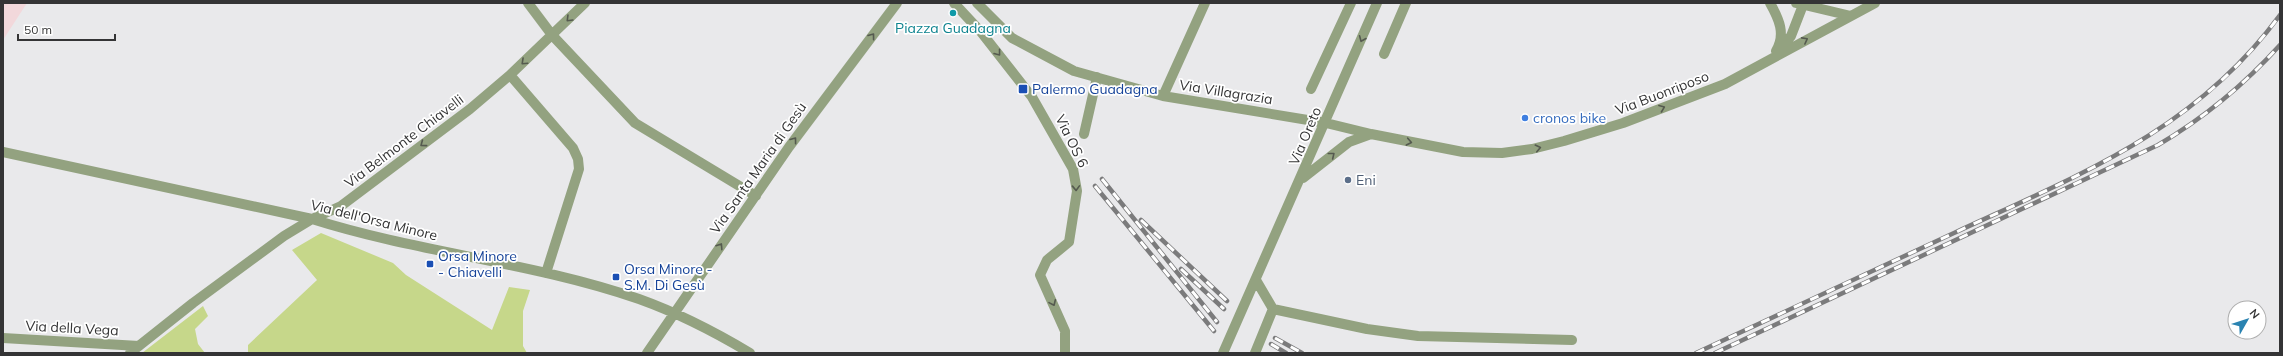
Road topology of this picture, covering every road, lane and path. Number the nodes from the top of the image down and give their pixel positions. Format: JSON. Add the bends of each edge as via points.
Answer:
{"nodes":[{"id":1,"x":528,"y":3,"type":"edge"},
{"id":2,"x":586,"y":3,"type":"edge"},
{"id":3,"x":897,"y":3,"type":"edge"},
{"id":4,"x":954,"y":3,"type":"edge"},
{"id":5,"x":977,"y":3,"type":"edge"},
{"id":6,"x":1205,"y":3,"type":"edge"},
{"id":7,"x":1351,"y":3,"type":"edge"},
{"id":8,"x":1377,"y":3,"type":"edge"},
{"id":9,"x":1406,"y":3,"type":"edge"},
{"id":10,"x":1770,"y":3,"type":"edge"},
{"id":11,"x":1875,"y":3,"type":"edge"},
{"id":12,"x":1799,"y":4,"type":"edge"},
{"id":13,"x":1851,"y":16,"type":"junction"},
{"id":14,"x":552,"y":35,"type":"junction"},
{"id":15,"x":1384,"y":54,"type":"dead end"},
{"id":16,"x":1771,"y":59,"type":"junction"},
{"id":17,"x":510,"y":75,"type":"junction"},
{"id":18,"x":1097,"y":77,"type":"junction"},
{"id":19,"x":1311,"y":89,"type":"dead end"},
{"id":20,"x":1163,"y":96,"type":"junction"},
{"id":21,"x":1326,"y":123,"type":"junction"},
{"id":22,"x":1084,"y":134,"type":"dead end"},
{"id":23,"x":1371,"y":134,"type":"junction"},
{"id":24,"x":3,"y":152,"type":"edge"},
{"id":25,"x":1301,"y":180,"type":"junction"},
{"id":26,"x":756,"y":196,"type":"junction"},
{"id":27,"x":312,"y":219,"type":"junction"},
{"id":28,"x":546,"y":273,"type":"junction"},
{"id":29,"x":1256,"y":280,"type":"junction"},
{"id":30,"x":1273,"y":309,"type":"junction"},
{"id":31,"x":675,"y":314,"type":"junction"},
{"id":32,"x":3,"y":338,"type":"edge"},
{"id":33,"x":1572,"y":340,"type":"dead end"},
{"id":34,"x":139,"y":346,"type":"junction"},
{"id":35,"x":130,"y":353,"type":"edge"},
{"id":36,"x":647,"y":353,"type":"edge"},
{"id":37,"x":750,"y":353,"type":"edge"},
{"id":38,"x":1065,"y":353,"type":"edge"},
{"id":39,"x":1223,"y":353,"type":"edge"},
{"id":40,"x":1255,"y":353,"type":"edge"}],
"edges":[{"from":1,"to":14,"type":"street"},
{"from":2,"to":14,"type":"street","name":"Via Belmonte Chiavelli","one_way":true},
{"from":26,"to":3,"type":"street","name":"Via Santa Maria di Gesù","one_way":true,"via":[[788,148]]},
{"from":4,"to":38,"type":"street","name":"Via OS 6","one_way":true,"via":[[981,32],[1032,97],[1073,169],[1077,191],[1069,242],[1047,260],[1040,275],[1065,331]]},
{"from":5,"to":18,"type":"street","name":"Via Villagrazia","via":[[1012,38],[1074,71]]},
{"from":6,"to":20,"type":"street"},
{"from":7,"to":19,"type":"street","name":"Via Oreto"},
{"from":8,"to":21,"type":"street","name":"Via Oreto","one_way":true},
{"from":9,"to":15,"type":"street"},
{"from":10,"to":16,"type":"street","via":[[1782,36]]},
{"from":11,"to":13,"type":"street","name":"Via Buonriposo"},
{"from":12,"to":13,"type":"street"},
{"from":12,"to":16,"type":"street","via":[[1792,36]]},
{"from":16,"to":13,"type":"street","name":"Via Buonriposo","one_way":true},
{"from":14,"to":17,"type":"street","name":"Via Belmonte Chiavelli","one_way":true},
{"from":14,"to":26,"type":"street","via":[[635,123]]},
{"from":23,"to":16,"type":"street","name":"Via Buonriposo","one_way":true,"via":[[1463,152],[1502,153],[1532,149],[1637,118],[1725,84]]},
{"from":17,"to":27,"type":"street","name":"Via Belmonte Chiavelli","one_way":true,"via":[[470,109],[341,206]]},
{"from":17,"to":28,"type":"street","via":[[573,148],[578,159],[579,169]]},
{"from":18,"to":20,"type":"street","name":"Via Villagrazia"},
{"from":18,"to":22,"type":"street"},
{"from":20,"to":21,"type":"street","name":"Via Villagrazia"},
{"from":21,"to":23,"type":"street","name":"Via Buonriposo"},
{"from":21,"to":25,"type":"street","name":"Via Oreto"},
{"from":25,"to":23,"type":"street","one_way":true,"via":[[1349,142]]},
{"from":24,"to":27,"type":"street","name":"Via dell'Orsa Minore"},
{"from":25,"to":29,"type":"street","name":"Via Oreto"},
{"from":31,"to":26,"type":"street","name":"Via Santa Maria di Gesù","one_way":true,"via":[[728,233]]},
{"from":27,"to":28,"type":"street","name":"Via dell'Orsa Minore","via":[[358,234]]},
{"from":27,"to":34,"type":"street","name":"Via Belmonte Chiavelli","via":[[278,241]]},
{"from":28,"to":31,"type":"street","name":"Via dell'Orsa Minore","via":[[638,299]]},
{"from":29,"to":30,"type":"street"},
{"from":29,"to":39,"type":"street","name":"Via Oreto"},
{"from":30,"to":33,"type":"street","via":[[1367,329],[1418,336]]},
{"from":30,"to":40,"type":"street"},
{"from":31,"to":36,"type":"street","name":"Via Santa Maria di Gesù"},
{"from":31,"to":37,"type":"street","name":"Via dell'Orsa Minore"},
{"from":32,"to":34,"type":"street","name":"Via della Vega"},
{"from":34,"to":35,"type":"street","name":"Via Belmonte Chiavelli"}]}
